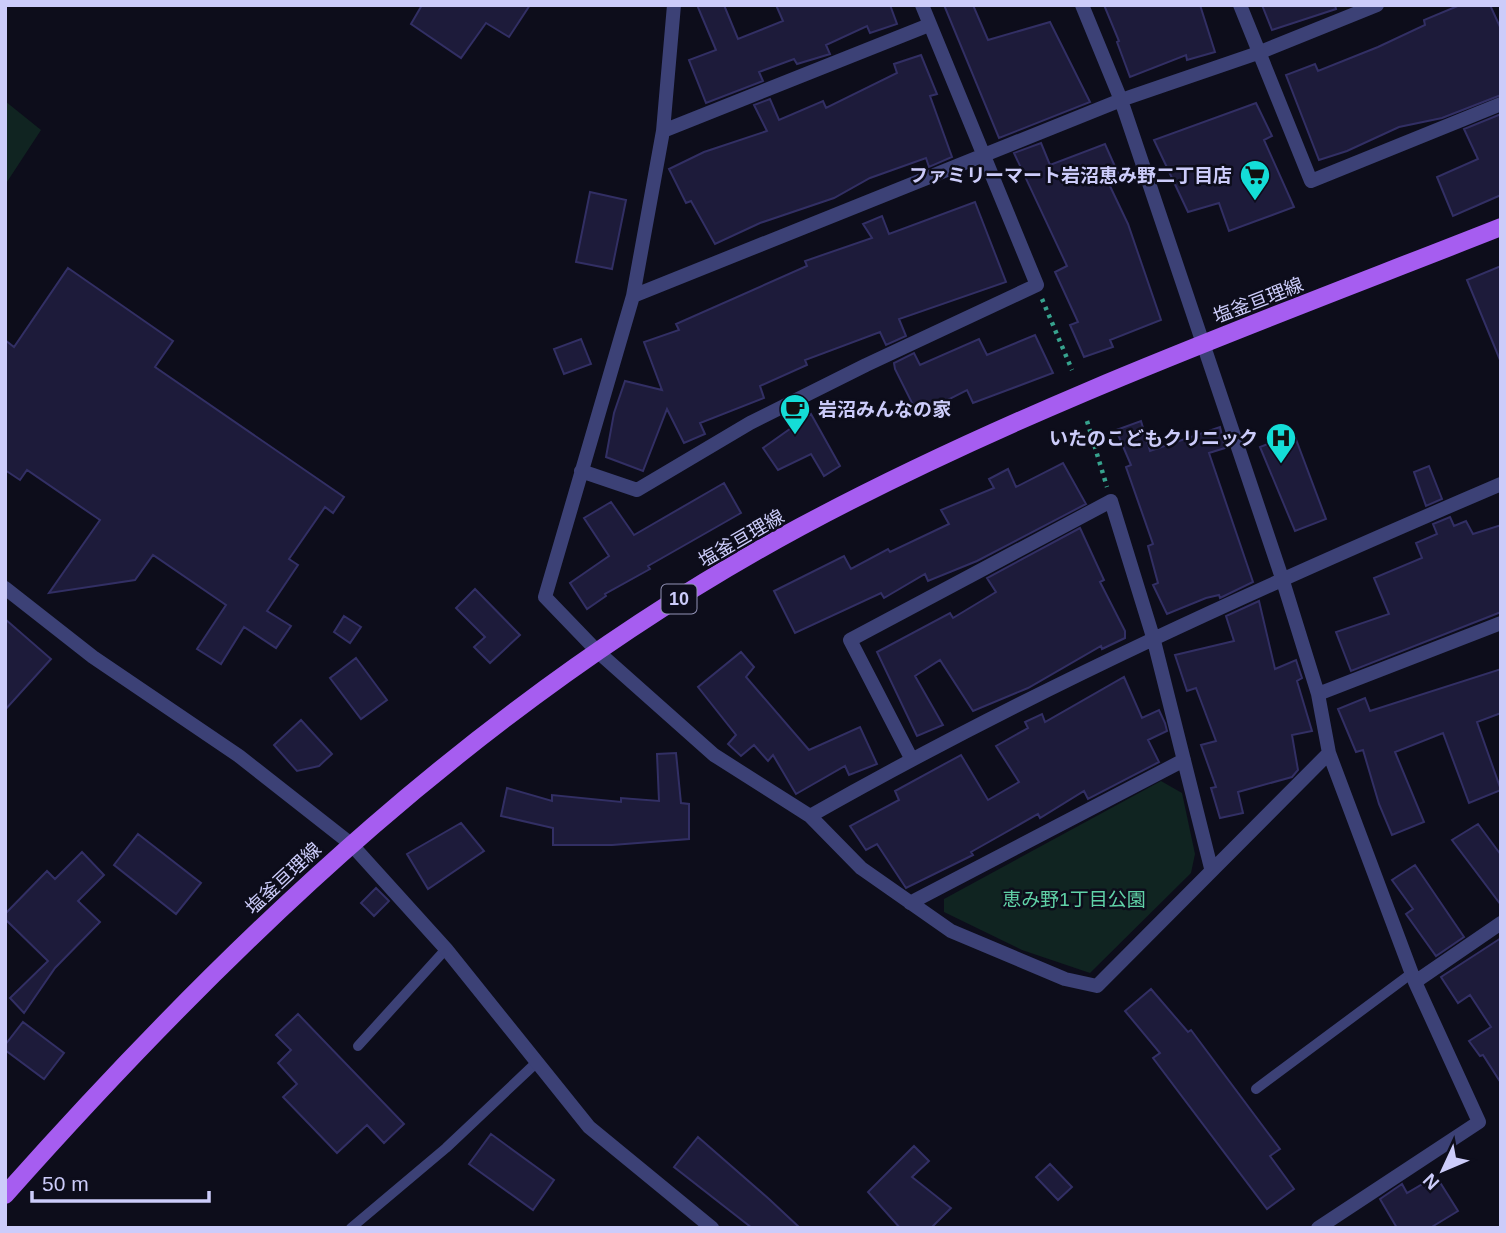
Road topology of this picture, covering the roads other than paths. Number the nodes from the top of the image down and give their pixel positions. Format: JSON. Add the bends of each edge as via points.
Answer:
{"nodes":[{"id":1,"x":674,"y":5,"type":"edge"},
{"id":2,"x":922,"y":5,"type":"edge"},
{"id":3,"x":1082,"y":5,"type":"edge"},
{"id":4,"x":1240,"y":5,"type":"edge"},
{"id":5,"x":1377,"y":5,"type":"edge"},
{"id":6,"x":929,"y":25,"type":"junction"},
{"id":7,"x":1258,"y":53,"type":"junction"},
{"id":8,"x":1121,"y":100,"type":"junction"},
{"id":9,"x":1501,"y":104,"type":"edge"},
{"id":10,"x":663,"y":131,"type":"junction"},
{"id":11,"x":983,"y":158,"type":"junction"},
{"id":12,"x":1501,"y":227,"type":"edge"},
{"id":13,"x":633,"y":296,"type":"junction"},
{"id":14,"x":1202,"y":344,"type":"junction"},
{"id":15,"x":581,"y":471,"type":"junction"},
{"id":16,"x":1501,"y":484,"type":"edge"},
{"id":17,"x":1282,"y":578,"type":"junction"},
{"id":18,"x":5,"y":588,"type":"edge"},
{"id":19,"x":1501,"y":623,"type":"edge"},
{"id":20,"x":1153,"y":637,"type":"junction"},
{"id":21,"x":597,"y":651,"type":"junction"},
{"id":22,"x":1318,"y":694,"type":"junction"},
{"id":23,"x":1329,"y":753,"type":"junction"},
{"id":24,"x":911,"y":758,"type":"junction"},
{"id":25,"x":1184,"y":760,"type":"junction"},
{"id":26,"x":810,"y":816,"type":"junction"},
{"id":27,"x":351,"y":844,"type":"junction"},
{"id":28,"x":1211,"y":868,"type":"junction"},
{"id":29,"x":910,"y":903,"type":"junction"},
{"id":30,"x":1501,"y":923,"type":"edge"},
{"id":31,"x":446,"y":949,"type":"junction"},
{"id":32,"x":1414,"y":978,"type":"junction"},
{"id":33,"x":358,"y":1046,"type":"dead end"},
{"id":34,"x":536,"y":1063,"type":"junction"},
{"id":35,"x":1256,"y":1089,"type":"dead end"},
{"id":36,"x":5,"y":1195,"type":"edge"},
{"id":37,"x":351,"y":1228,"type":"edge"},
{"id":38,"x":712,"y":1228,"type":"edge"},
{"id":39,"x":1318,"y":1228,"type":"edge"}],
"edges":[{"from":1,"to":10,"type":"street"},
{"from":2,"to":6,"type":"street"},
{"from":3,"to":8,"type":"street"},
{"from":4,"to":7,"type":"street"},
{"from":5,"to":7,"type":"street"},
{"from":6,"to":10,"type":"street"},
{"from":6,"to":11,"type":"street"},
{"from":7,"to":8,"type":"street"},
{"from":7,"to":9,"type":"street","via":[[1311,181]]},
{"from":8,"to":11,"type":"street"},
{"from":8,"to":14,"type":"street"},
{"from":10,"to":13,"type":"street"},
{"from":11,"to":13,"type":"street"},
{"from":11,"to":15,"type":"street","via":[[1037,285],[750,423],[637,490]]},
{"from":12,"to":14,"type":"main road","name":"塩釜亘理線","number":"10"},
{"from":13,"to":15,"type":"street"},
{"from":14,"to":17,"type":"street"},
{"from":14,"to":21,"type":"main road","name":"塩釜亘理線","number":"10","via":[[943,455],[780,539]]},
{"from":15,"to":21,"type":"street","via":[[545,597]]},
{"from":16,"to":17,"type":"street"},
{"from":17,"to":20,"type":"street"},
{"from":17,"to":22,"type":"street"},
{"from":18,"to":27,"type":"street","via":[[93,657],[239,756]]},
{"from":19,"to":22,"type":"street"},
{"from":20,"to":24,"type":"street"},
{"from":20,"to":24,"type":"street","via":[[1111,501],[850,640]]},
{"from":20,"to":25,"type":"street"},
{"from":21,"to":26,"type":"street","via":[[714,755]]},
{"from":21,"to":27,"type":"main road","name":"塩釜亘理線","number":"10","via":[[466,748]]},
{"from":22,"to":23,"type":"street"},
{"from":23,"to":28,"type":"street"},
{"from":23,"to":32,"type":"street"},
{"from":24,"to":26,"type":"street"},
{"from":25,"to":28,"type":"street"},
{"from":25,"to":29,"type":"street"},
{"from":26,"to":29,"type":"street","via":[[861,868]]},
{"from":27,"to":31,"type":"street"},
{"from":27,"to":36,"type":"main road","name":"塩釜亘理線","number":"10","via":[[232,955]]},
{"from":28,"to":29,"type":"street","via":[[1097,986],[1065,979],[951,931]]},
{"from":30,"to":32,"type":"street"},
{"from":31,"to":33,"type":"lane"},
{"from":31,"to":34,"type":"street"},
{"from":32,"to":35,"type":"lane"},
{"from":32,"to":39,"type":"street","via":[[1479,1122]]},
{"from":34,"to":37,"type":"lane","via":[[446,1148]]},
{"from":34,"to":38,"type":"street","via":[[589,1127]]}]}
